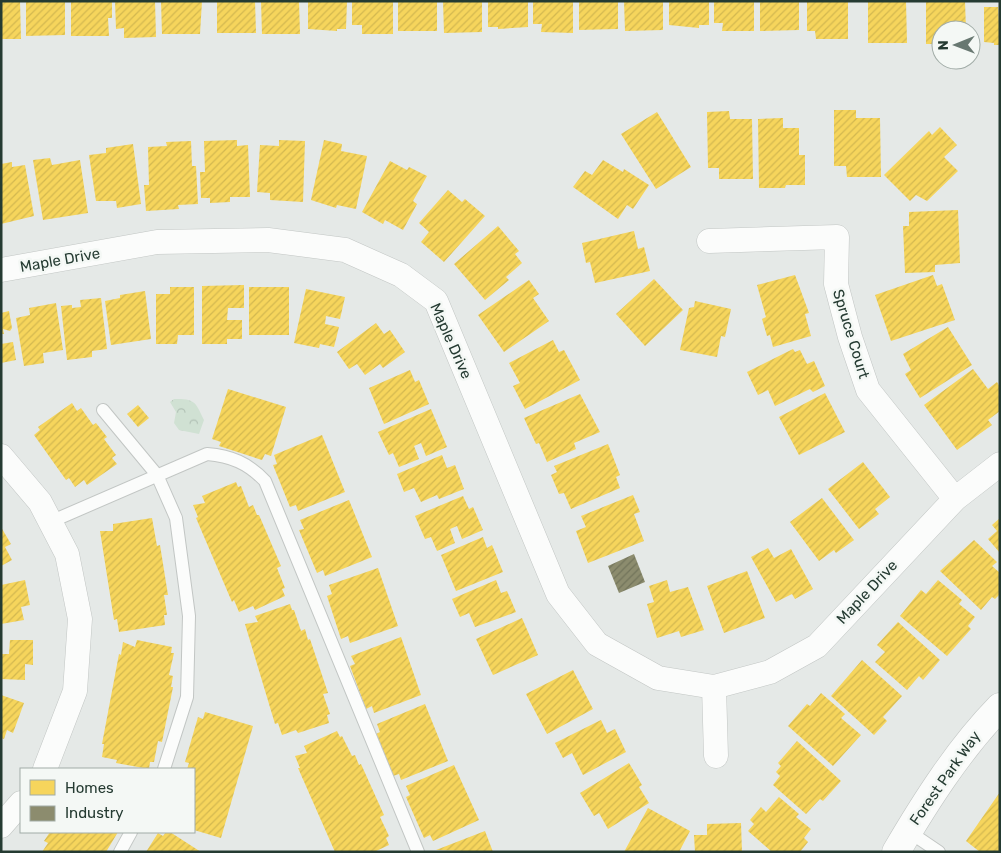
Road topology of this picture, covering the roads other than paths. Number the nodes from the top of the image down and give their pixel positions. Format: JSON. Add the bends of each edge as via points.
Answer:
{"nodes":[{"id":1,"x":709,"y":241,"type":"dead end"},
{"id":2,"x":1,"y":270,"type":"edge"},
{"id":3,"x":103,"y":410,"type":"dead end"},
{"id":4,"x":1,"y":456,"type":"edge"},
{"id":5,"x":1000,"y":464,"type":"edge"},
{"id":6,"x":157,"y":475,"type":"junction"},
{"id":7,"x":955,"y":499,"type":"junction"},
{"id":8,"x":50,"y":522,"type":"junction"},
{"id":9,"x":714,"y":687,"type":"junction"},
{"id":10,"x":1000,"y":707,"type":"edge"},
{"id":11,"x":716,"y":756,"type":"dead end"},
{"id":12,"x":44,"y":768,"type":"edge"},
{"id":13,"x":164,"y":768,"type":"edge"},
{"id":14,"x":20,"y":804,"type":"edge"},
{"id":15,"x":1,"y":826,"type":"edge"},
{"id":16,"x":130,"y":833,"type":"edge"},
{"id":17,"x":902,"y":841,"type":"edge"},
{"id":18,"x":120,"y":852,"type":"edge"},
{"id":19,"x":418,"y":852,"type":"edge"},
{"id":20,"x":939,"y":852,"type":"edge"}],
"edges":[{"from":1,"to":7,"type":"street","name":"Spruce Court","via":[[837,237],[836,284],[868,390]]},
{"from":2,"to":9,"type":"street","name":"Maple Drive","via":[[157,242],[268,240],[345,250],[401,275],[436,301],[558,594],[597,644],[658,678]]},
{"from":3,"to":6,"type":"lane"},
{"from":4,"to":8,"type":"street","via":[[40,502]]},
{"from":5,"to":7,"type":"street","name":"Maple Drive"},
{"from":6,"to":8,"type":"lane"},
{"from":6,"to":13,"type":"lane","via":[[176,518],[189,616],[187,697]]},
{"from":6,"to":19,"type":"lane","via":[[207,454],[242,462],[265,480]]},
{"from":7,"to":9,"type":"street","name":"Maple Drive","via":[[817,646],[770,672]]},
{"from":8,"to":12,"type":"street","via":[[66,554],[80,619],[75,691]]},
{"from":9,"to":11,"type":"street"},
{"from":10,"to":17,"type":"street","name":"Forest Park Way","via":[[980,727]]},
{"from":14,"to":15,"type":"street"},
{"from":16,"to":18,"type":"lane"},
{"from":17,"to":20,"type":"lane"}]}
